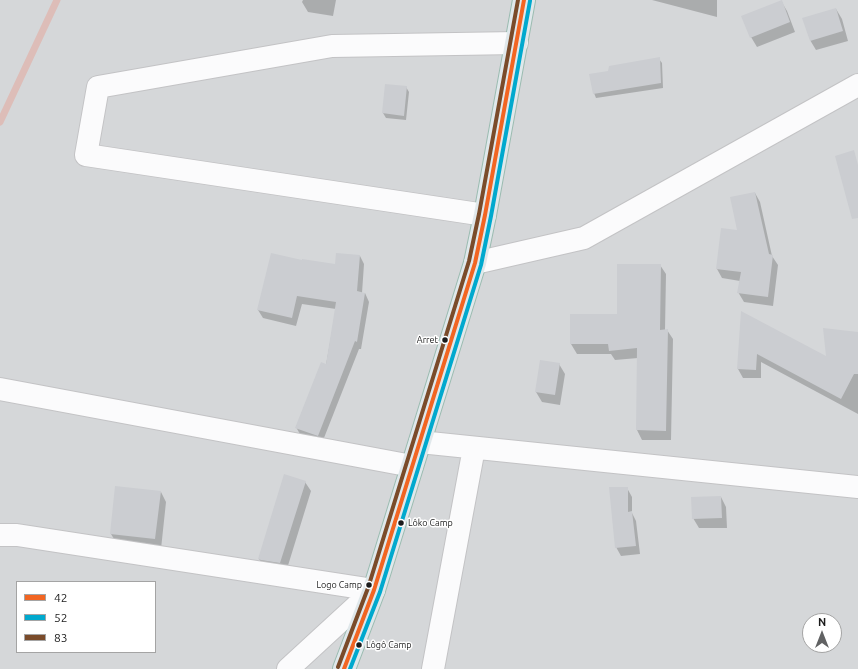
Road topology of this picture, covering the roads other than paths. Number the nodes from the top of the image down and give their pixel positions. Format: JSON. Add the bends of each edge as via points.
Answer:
{"nodes":[{"id":1,"x":524,"y":0,"type":"edge"},
{"id":2,"x":517,"y":43,"type":"junction"},
{"id":3,"x":858,"y":86,"type":"edge"},
{"id":4,"x":485,"y":215,"type":"junction"},
{"id":5,"x":475,"y":263,"type":"junction"},
{"id":6,"x":0,"y":389,"type":"edge"},
{"id":7,"x":420,"y":442,"type":"junction"},
{"id":8,"x":474,"y":448,"type":"junction"},
{"id":9,"x":412,"y":466,"type":"junction"},
{"id":10,"x":858,"y":488,"type":"edge"},
{"id":11,"x":0,"y":535,"type":"edge"},
{"id":12,"x":374,"y":590,"type":"junction"},
{"id":13,"x":288,"y":669,"type":"edge"},
{"id":14,"x":344,"y":669,"type":"edge"},
{"id":15,"x":433,"y":669,"type":"edge"}],
"edges":[{"from":1,"to":2,"type":"highway"},
{"from":2,"to":4,"type":"highway"},
{"from":2,"to":4,"type":"street","via":[[332,46],[98,87],[86,155]]},
{"from":3,"to":5,"type":"street","via":[[584,238]]},
{"from":4,"to":5,"type":"highway"},
{"from":5,"to":7,"type":"highway"},
{"from":6,"to":9,"type":"street"},
{"from":7,"to":8,"type":"street"},
{"from":7,"to":9,"type":"highway"},
{"from":8,"to":10,"type":"street"},
{"from":8,"to":15,"type":"street"},
{"from":9,"to":12,"type":"highway"},
{"from":11,"to":12,"type":"street","via":[[17,535]]},
{"from":12,"to":13,"type":"street"},
{"from":12,"to":14,"type":"highway"}]}
